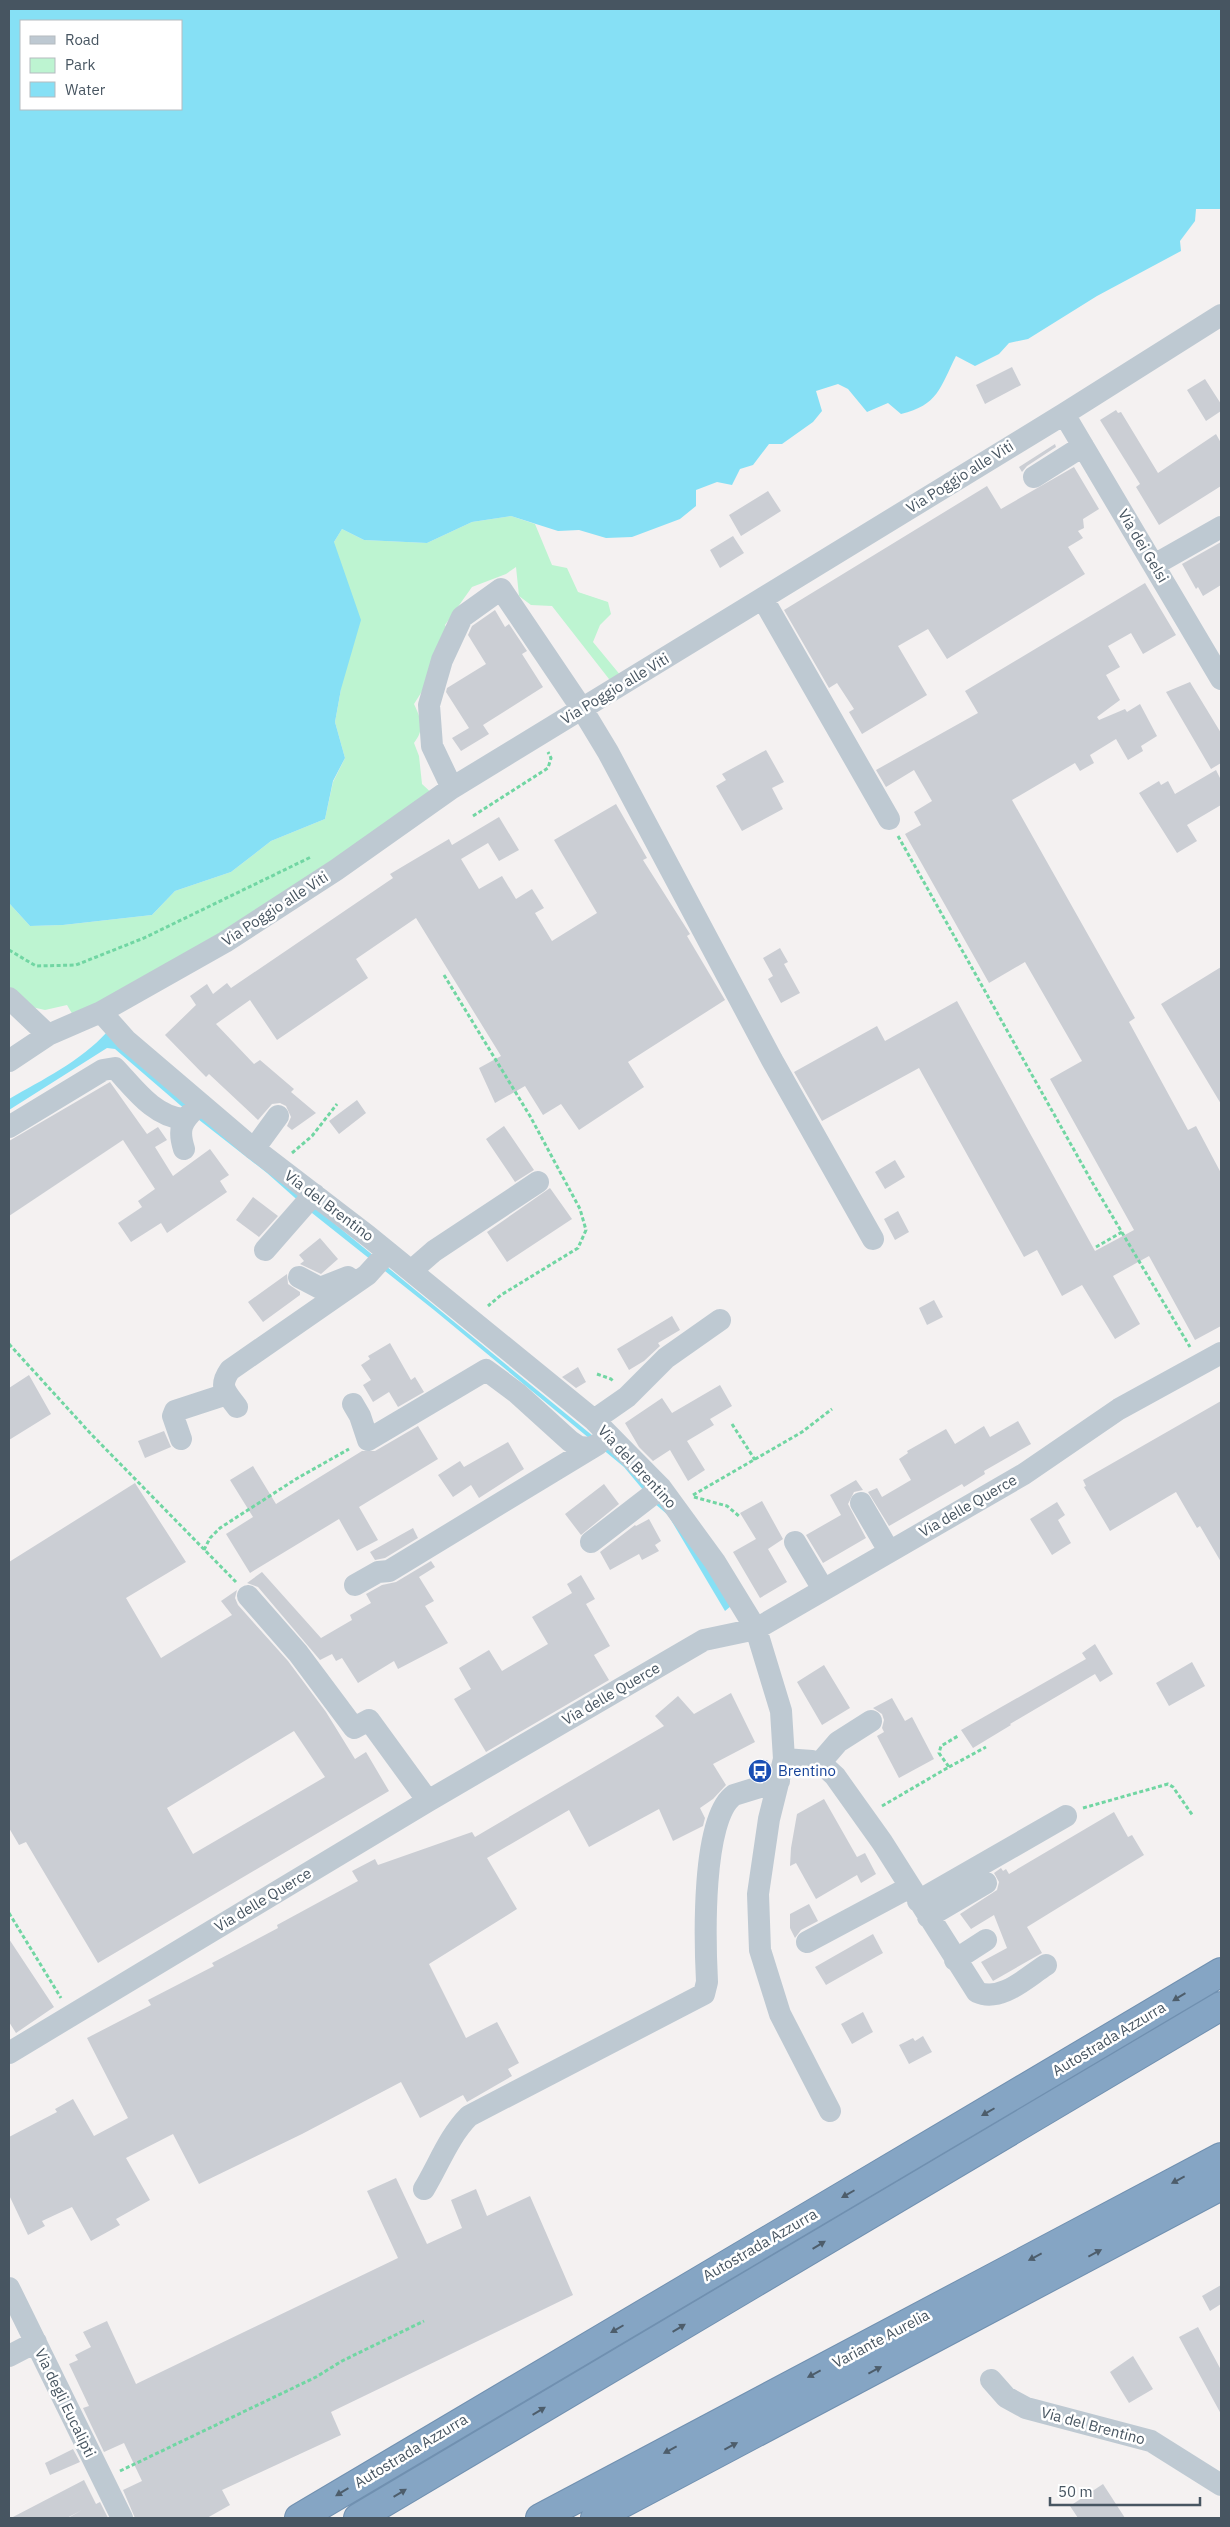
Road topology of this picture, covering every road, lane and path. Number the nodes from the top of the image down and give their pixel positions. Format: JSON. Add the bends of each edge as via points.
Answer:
{"nodes":[{"id":1,"x":1221,"y":315,"type":"edge"},
{"id":2,"x":1064,"y":414,"type":"junction"},
{"id":3,"x":1083,"y":446,"type":"junction"},
{"id":4,"x":1034,"y":477,"type":"dead end"},
{"id":5,"x":1221,"y":527,"type":"edge"},
{"id":6,"x":1154,"y":565,"type":"junction"},
{"id":7,"x":763,"y":599,"type":"junction"},
{"id":8,"x":1221,"y":679,"type":"edge"},
{"id":9,"x":582,"y":709,"type":"junction"},
{"id":10,"x":540,"y":734,"type":"junction"},
{"id":11,"x":452,"y":788,"type":"junction"},
{"id":12,"x":473,"y":816,"type":"dead end"},
{"id":13,"x":889,"y":819,"type":"joint"},
{"id":14,"x":311,"y":857,"type":"dead end"},
{"id":15,"x":9,"y":950,"type":"edge"},
{"id":16,"x":444,"y":975,"type":"dead end"},
{"id":17,"x":9,"y":998,"type":"edge"},
{"id":18,"x":101,"y":1012,"type":"junction"},
{"id":19,"x":48,"y":1035,"type":"junction"},
{"id":20,"x":9,"y":1061,"type":"edge"},
{"id":21,"x":338,"y":1104,"type":"dead end"},
{"id":22,"x":192,"y":1111,"type":"junction"},
{"id":23,"x":278,"y":1116,"type":"dead end"},
{"id":24,"x":9,"y":1127,"type":"edge"},
{"id":25,"x":184,"y":1149,"type":"dead end"},
{"id":26,"x":254,"y":1149,"type":"junction"},
{"id":27,"x":278,"y":1167,"type":"junction"},
{"id":28,"x":538,"y":1182,"type":"dead end"},
{"id":29,"x":314,"y":1194,"type":"junction"},
{"id":30,"x":1122,"y":1232,"type":"junction"},
{"id":31,"x":873,"y":1239,"type":"dead end"},
{"id":32,"x":1096,"y":1247,"type":"dead end"},
{"id":33,"x":265,"y":1250,"type":"dead end"},
{"id":34,"x":388,"y":1252,"type":"junction"},
{"id":35,"x":411,"y":1271,"type":"junction"},
{"id":36,"x":367,"y":1275,"type":"junction"},
{"id":37,"x":299,"y":1277,"type":"dead end"},
{"id":38,"x":472,"y":1320,"type":"junction"},
{"id":39,"x":720,"y":1320,"type":"dead end"},
{"id":40,"x":9,"y":1344,"type":"edge"},
{"id":41,"x":1221,"y":1353,"type":"edge"},
{"id":42,"x":1201,"y":1365,"type":"junction"},
{"id":43,"x":353,"y":1404,"type":"dead end"},
{"id":44,"x":832,"y":1409,"type":"dead end"},
{"id":45,"x":594,"y":1420,"type":"junction"},
{"id":46,"x":732,"y":1424,"type":"dead end"},
{"id":47,"x":610,"y":1436,"type":"junction"},
{"id":48,"x":182,"y":1440,"type":"dead end"},
{"id":49,"x":368,"y":1440,"type":"junction"},
{"id":50,"x":592,"y":1448,"type":"junction"},
{"id":51,"x":755,"y":1460,"type":"junction"},
{"id":52,"x":661,"y":1488,"type":"junction"},
{"id":53,"x":858,"y":1508,"type":"dead end"},
{"id":54,"x":739,"y":1516,"type":"dead end"},
{"id":55,"x":591,"y":1542,"type":"dead end"},
{"id":56,"x":795,"y":1542,"type":"dead end"},
{"id":57,"x":204,"y":1550,"type":"junction"},
{"id":58,"x":884,"y":1554,"type":"junction"},
{"id":59,"x":355,"y":1585,"type":"dead end"},
{"id":60,"x":823,"y":1589,"type":"junction"},
{"id":61,"x":248,"y":1596,"type":"joint"},
{"id":62,"x":756,"y":1629,"type":"junction"},
{"id":63,"x":871,"y":1721,"type":"dead end"},
{"id":64,"x":958,"y":1736,"type":"dead end"},
{"id":65,"x":986,"y":1747,"type":"dead end"},
{"id":66,"x":784,"y":1759,"type":"junction"},
{"id":67,"x":819,"y":1764,"type":"junction"},
{"id":68,"x":949,"y":1767,"type":"junction"},
{"id":69,"x":779,"y":1781,"type":"junction"},
{"id":70,"x":428,"y":1801,"type":"junction"},
{"id":71,"x":1066,"y":1816,"type":"joint"},
{"id":72,"x":1193,"y":1816,"type":"dead end"},
{"id":73,"x":864,"y":1817,"type":"junction"},
{"id":74,"x":986,"y":1883,"type":"dead end"},
{"id":75,"x":919,"y":1901,"type":"junction"},
{"id":76,"x":9,"y":1913,"type":"edge"},
{"id":77,"x":986,"y":1940,"type":"dead end"},
{"id":78,"x":807,"y":1942,"type":"dead end"},
{"id":79,"x":955,"y":1960,"type":"junction"},
{"id":80,"x":1046,"y":1965,"type":"dead end"},
{"id":81,"x":1221,"y":1972,"type":"edge"},
{"id":82,"x":1221,"y":2006,"type":"edge"},
{"id":83,"x":72,"y":2014,"type":"junction"},
{"id":84,"x":9,"y":2053,"type":"edge"},
{"id":85,"x":830,"y":2111,"type":"dead end"},
{"id":86,"x":1221,"y":2158,"type":"edge"},
{"id":87,"x":1221,"y":2186,"type":"edge"},
{"id":88,"x":424,"y":2188,"type":"dead end"},
{"id":89,"x":9,"y":2288,"type":"edge"},
{"id":90,"x":424,"y":2321,"type":"dead end"},
{"id":91,"x":36,"y":2342,"type":"junction"},
{"id":92,"x":9,"y":2356,"type":"edge"},
{"id":93,"x":992,"y":2380,"type":"dead end"},
{"id":94,"x":102,"y":2479,"type":"junction"},
{"id":95,"x":1221,"y":2485,"type":"edge"},
{"id":96,"x":122,"y":2518,"type":"edge"},
{"id":97,"x":299,"y":2518,"type":"edge"},
{"id":98,"x":358,"y":2518,"type":"edge"},
{"id":99,"x":540,"y":2518,"type":"edge"},
{"id":100,"x":595,"y":2518,"type":"edge"}],
"edges":[{"from":1,"to":2,"type":"street","name":"Via Poggio alle Viti"},
{"from":2,"to":3,"type":"street","name":"Via dei Gelsi"},
{"from":2,"to":7,"type":"street","name":"Via Poggio alle Viti"},
{"from":3,"to":4,"type":"street"},
{"from":3,"to":6,"type":"street","name":"Via dei Gelsi"},
{"from":5,"to":6,"type":"street"},
{"from":6,"to":8,"type":"street","name":"Via dei Gelsi"},
{"from":7,"to":9,"type":"street","name":"Via Poggio alle Viti"},
{"from":7,"to":13,"type":"street"},
{"from":9,"to":10,"type":"street","name":"Via Poggio alle Viti"},
{"from":9,"to":11,"type":"street","via":[[501,589],[462,617],[442,660],[429,705],[432,746]]},
{"from":9,"to":31,"type":"street"},
{"from":10,"to":11,"type":"street","name":"Via Poggio alle Viti"},
{"from":10,"to":12,"type":"path","via":[[551,758],[548,768]]},
{"from":11,"to":18,"type":"street","name":"Via Poggio alle Viti","via":[[336,870],[225,942]]},
{"from":13,"to":30,"type":"path"},
{"from":14,"to":15,"type":"path","via":[[144,938],[76,964],[36,966]]},
{"from":16,"to":38,"type":"path","via":[[530,1116],[580,1210],[586,1230],[578,1248],[501,1295]]},
{"from":17,"to":19,"type":"street"},
{"from":18,"to":19,"type":"street","name":"Via Poggio alle Viti"},
{"from":18,"to":22,"type":"street","name":"Via del Brentino"},
{"from":19,"to":20,"type":"street","name":"Via Poggio alle Viti"},
{"from":21,"to":27,"type":"path","via":[[312,1136]]},
{"from":22,"to":24,"type":"street","via":[[174,1118],[147,1102],[115,1068],[103,1070]]},
{"from":22,"to":25,"type":"street","via":[[180,1125]]},
{"from":22,"to":26,"type":"street","name":"Via del Brentino"},
{"from":23,"to":26,"type":"street"},
{"from":26,"to":27,"type":"street","name":"Via del Brentino"},
{"from":27,"to":29,"type":"street","name":"Via del Brentino"},
{"from":28,"to":35,"type":"street","via":[[434,1251]]},
{"from":29,"to":33,"type":"street"},
{"from":29,"to":34,"type":"street","name":"Via del Brentino"},
{"from":30,"to":32,"type":"path"},
{"from":30,"to":42,"type":"path"},
{"from":34,"to":35,"type":"street","name":"Via del Brentino"},
{"from":34,"to":36,"type":"street"},
{"from":35,"to":38,"type":"street","name":"Via del Brentino"},
{"from":36,"to":37,"type":"street","via":[[350,1276],[320,1288]]},
{"from":36,"to":48,"type":"street","via":[[230,1370],[223,1380],[232,1400],[175,1411],[173,1416]]},
{"from":38,"to":45,"type":"street","name":"Via del Brentino"},
{"from":39,"to":45,"type":"street","via":[[666,1358],[626,1397]]},
{"from":40,"to":57,"type":"path"},
{"from":41,"to":42,"type":"street","name":"Via delle Querce"},
{"from":42,"to":58,"type":"street","name":"Via delle Querce","via":[[1120,1409],[1024,1474]]},
{"from":43,"to":49,"type":"street"},
{"from":44,"to":51,"type":"path","via":[[802,1432]]},
{"from":45,"to":47,"type":"street","name":"Via del Brentino"},
{"from":46,"to":51,"type":"path"},
{"from":47,"to":50,"type":"street"},
{"from":47,"to":52,"type":"street","name":"Via del Brentino"},
{"from":49,"to":50,"type":"street","via":[[469,1377],[486,1370],[570,1441],[579,1447]]},
{"from":49,"to":57,"type":"path","via":[[296,1479],[220,1528]]},
{"from":50,"to":59,"type":"street","via":[[389,1571],[378,1572]]},
{"from":51,"to":54,"type":"path","via":[[692,1496],[727,1506]]},
{"from":52,"to":55,"type":"street"},
{"from":52,"to":62,"type":"street","name":"Via del Brentino","via":[[715,1562]]},
{"from":53,"to":58,"type":"street"},
{"from":56,"to":60,"type":"street"},
{"from":57,"to":61,"type":"path"},
{"from":58,"to":60,"type":"street","name":"Via delle Querce"},
{"from":60,"to":62,"type":"street","name":"Via delle Querce"},
{"from":61,"to":70,"type":"street","via":[[298,1653],[354,1728],[369,1720]]},
{"from":62,"to":66,"type":"street","name":"Via del Brentino","via":[[781,1711]]},
{"from":62,"to":70,"type":"street","name":"Via delle Querce","via":[[704,1640]]},
{"from":63,"to":67,"type":"street","via":[[838,1742]]},
{"from":64,"to":68,"type":"path","via":[[941,1746],[939,1753]]},
{"from":65,"to":68,"type":"path"},
{"from":66,"to":67,"type":"street"},
{"from":66,"to":69,"type":"street","name":"Via del Brentino"},
{"from":67,"to":73,"type":"street","via":[[835,1776]]},
{"from":68,"to":73,"type":"path"},
{"from":69,"to":85,"type":"street","name":"Via del Brentino","via":[[769,1819],[758,1894],[760,1950],[780,2014]]},
{"from":69,"to":88,"type":"street","via":[[734,1795],[719,1815],[706,1896],[707,1982],[704,1994],[469,2116],[456,2129]]},
{"from":70,"to":83,"type":"street","name":"Via delle Querce"},
{"from":71,"to":72,"type":"path","via":[[1168,1784]]},
{"from":71,"to":75,"type":"street"},
{"from":73,"to":75,"type":"street"},
{"from":74,"to":75,"type":"street"},
{"from":75,"to":78,"type":"street"},
{"from":75,"to":79,"type":"street"},
{"from":76,"to":83,"type":"path"},
{"from":77,"to":79,"type":"street"},
{"from":79,"to":80,"type":"street","via":[[977,1992],[993,1996]]},
{"from":81,"to":97,"type":"highway","name":"Autostrada Azzurra","one_way":true},
{"from":98,"to":82,"type":"highway","name":"Autostrada Azzurra","one_way":true},
{"from":83,"to":84,"type":"street","name":"Via delle Querce"},
{"from":86,"to":99,"type":"highway","name":"Variante Aurelia","one_way":true},
{"from":100,"to":87,"type":"highway","name":"Variante Aurelia","one_way":true},
{"from":89,"to":91,"type":"street","name":"Via degli Eucalipti"},
{"from":90,"to":94,"type":"path","via":[[316,2377]]},
{"from":91,"to":92,"type":"street"},
{"from":91,"to":94,"type":"street","name":"Via degli Eucalipti"},
{"from":93,"to":95,"type":"street","name":"Via del Brentino","via":[[1006,2397],[1026,2408],[1151,2441]]},
{"from":94,"to":96,"type":"street","name":"Via degli Eucalipti"}]}
